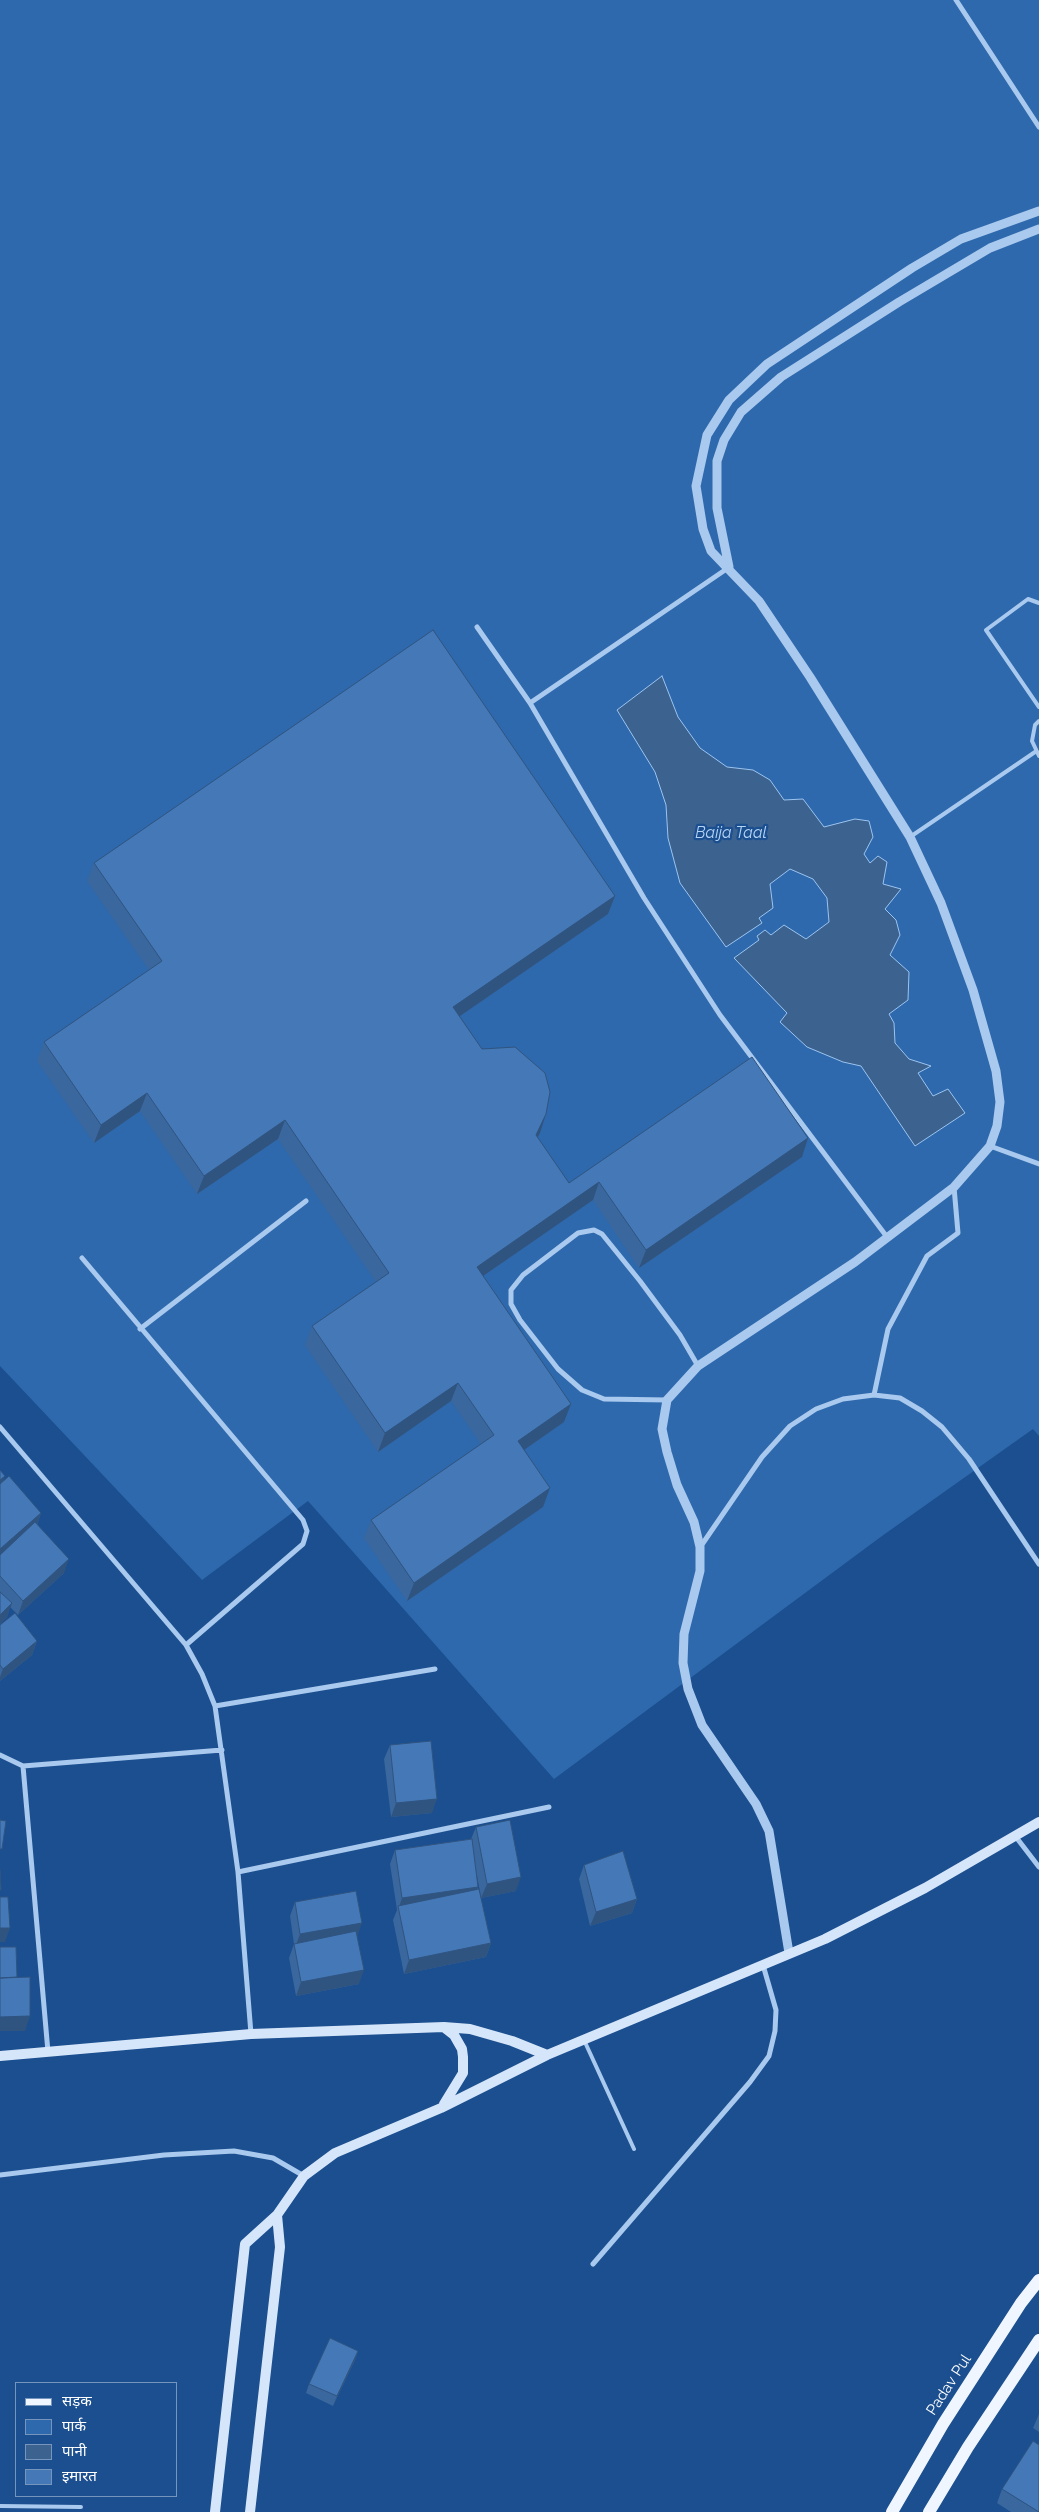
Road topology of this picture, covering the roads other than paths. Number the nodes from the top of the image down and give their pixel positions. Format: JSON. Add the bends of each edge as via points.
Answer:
{"nodes":[{"id":1,"x":956,"y":0,"type":"edge"},
{"id":2,"x":1039,"y":127,"type":"edge"},
{"id":3,"x":1039,"y":211,"type":"edge"},
{"id":4,"x":1039,"y":228,"type":"edge"},
{"id":5,"x":729,"y":567,"type":"junction"},
{"id":6,"x":1039,"y":603,"type":"edge"},
{"id":7,"x":477,"y":627,"type":"dead end"},
{"id":8,"x":530,"y":703,"type":"junction"},
{"id":9,"x":1039,"y":706,"type":"edge"},
{"id":10,"x":1039,"y":721,"type":"edge"},
{"id":11,"x":1036,"y":752,"type":"junction"},
{"id":12,"x":1039,"y":756,"type":"edge"},
{"id":13,"x":910,"y":837,"type":"junction"},
{"id":14,"x":990,"y":1146,"type":"junction"},
{"id":15,"x":1039,"y":1164,"type":"edge"},
{"id":16,"x":954,"y":1187,"type":"junction"},
{"id":17,"x":306,"y":1201,"type":"dead end"},
{"id":18,"x":887,"y":1237,"type":"junction"},
{"id":19,"x":82,"y":1258,"type":"dead end"},
{"id":20,"x":140,"y":1329,"type":"junction"},
{"id":21,"x":698,"y":1366,"type":"junction"},
{"id":22,"x":874,"y":1395,"type":"junction"},
{"id":23,"x":666,"y":1400,"type":"junction"},
{"id":24,"x":0,"y":1427,"type":"edge"},
{"id":25,"x":700,"y":1547,"type":"junction"},
{"id":26,"x":1039,"y":1564,"type":"edge"},
{"id":27,"x":186,"y":1645,"type":"junction"},
{"id":28,"x":435,"y":1669,"type":"dead end"},
{"id":29,"x":215,"y":1706,"type":"junction"},
{"id":30,"x":222,"y":1750,"type":"junction"},
{"id":31,"x":0,"y":1755,"type":"edge"},
{"id":32,"x":23,"y":1766,"type":"junction"},
{"id":33,"x":549,"y":1807,"type":"dead end"},
{"id":34,"x":1039,"y":1822,"type":"edge"},
{"id":35,"x":1016,"y":1837,"type":"junction"},
{"id":36,"x":1039,"y":1867,"type":"edge"},
{"id":37,"x":238,"y":1872,"type":"junction"},
{"id":38,"x":789,"y":1953,"type":"junction"},
{"id":39,"x":763,"y":1965,"type":"junction"},
{"id":40,"x":444,"y":2028,"type":"junction"},
{"id":41,"x":250,"y":2034,"type":"junction"},
{"id":42,"x":584,"y":2040,"type":"junction"},
{"id":43,"x":48,"y":2052,"type":"junction"},
{"id":44,"x":547,"y":2055,"type":"junction"},
{"id":45,"x":0,"y":2056,"type":"edge"},
{"id":46,"x":441,"y":2108,"type":"junction"},
{"id":47,"x":634,"y":2149,"type":"dead end"},
{"id":48,"x":0,"y":2175,"type":"edge"},
{"id":49,"x":304,"y":2176,"type":"junction"},
{"id":50,"x":277,"y":2215,"type":"junction"},
{"id":51,"x":593,"y":2264,"type":"dead end"},
{"id":52,"x":1039,"y":2280,"type":"edge"},
{"id":53,"x":1039,"y":2340,"type":"edge"},
{"id":54,"x":0,"y":2506,"type":"edge"},
{"id":55,"x":81,"y":2507,"type":"dead end"},
{"id":56,"x":215,"y":2512,"type":"edge"},
{"id":57,"x":250,"y":2512,"type":"edge"},
{"id":58,"x":892,"y":2512,"type":"edge"},
{"id":59,"x":929,"y":2512,"type":"edge"}],
"edges":[{"from":1,"to":2,"type":"street"},
{"from":3,"to":5,"type":"street","via":[[961,239],[920,263],[767,364],[729,400],[707,435],[696,486],[703,529],[711,551]]},
{"from":4,"to":5,"type":"street","via":[[990,248],[899,302],[781,377],[741,412],[724,440],[717,461],[716,508]]},
{"from":5,"to":8,"type":"street"},
{"from":5,"to":13,"type":"street","via":[[759,601],[810,676]]},
{"from":6,"to":9,"type":"lane","via":[[1028,599],[986,630]]},
{"from":7,"to":8,"type":"street"},
{"from":8,"to":18,"type":"street","via":[[644,898],[720,1015]]},
{"from":10,"to":11,"type":"lane","via":[[1032,741]]},
{"from":11,"to":12,"type":"lane"},
{"from":11,"to":13,"type":"lane"},
{"from":13,"to":14,"type":"street","via":[[941,903],[973,990],[996,1071],[1000,1102],[998,1126]]},
{"from":14,"to":15,"type":"street"},
{"from":14,"to":16,"type":"street"},
{"from":16,"to":18,"type":"street"},
{"from":16,"to":22,"type":"street","via":[[958,1233],[927,1256],[888,1329]]},
{"from":17,"to":20,"type":"street"},
{"from":18,"to":21,"type":"street"},
{"from":19,"to":20,"type":"street"},
{"from":20,"to":27,"type":"street","via":[[303,1520],[307,1531],[303,1544]]},
{"from":21,"to":23,"type":"street"},
{"from":21,"to":23,"type":"street","via":[[640,1282],[602,1234],[594,1230],[578,1234],[523,1275],[511,1290],[511,1304],[520,1320],[558,1369],[582,1390],[604,1400]]},
{"from":22,"to":25,"type":"street","via":[[843,1398],[816,1409],[790,1426],[762,1457]]},
{"from":22,"to":26,"type":"street","via":[[900,1398],[942,1427],[969,1459]]},
{"from":23,"to":25,"type":"street","via":[[662,1429],[667,1452],[677,1485],[694,1522]]},
{"from":24,"to":27,"type":"street"},
{"from":25,"to":38,"type":"street","via":[[700,1571],[684,1634],[683,1663],[688,1689],[702,1725],[756,1804],[769,1831]]},
{"from":27,"to":29,"type":"street"},
{"from":28,"to":29,"type":"street"},
{"from":29,"to":30,"type":"street"},
{"from":30,"to":32,"type":"street"},
{"from":30,"to":37,"type":"street"},
{"from":31,"to":32,"type":"street"},
{"from":32,"to":43,"type":"street"},
{"from":33,"to":37,"type":"street"},
{"from":34,"to":35,"type":"main road"},
{"from":35,"to":36,"type":"street"},
{"from":35,"to":38,"type":"main road","via":[[925,1888],[825,1939]]},
{"from":37,"to":41,"type":"street"},
{"from":38,"to":39,"type":"main road"},
{"from":39,"to":42,"type":"main road"},
{"from":39,"to":51,"type":"street","via":[[776,2010],[775,2031],[768,2056],[750,2082]]},
{"from":40,"to":41,"type":"main road"},
{"from":40,"to":44,"type":"main road","via":[[470,2029]]},
{"from":40,"to":46,"type":"main road","via":[[454,2035],[462,2049],[462,2073]]},
{"from":41,"to":43,"type":"main road"},
{"from":42,"to":44,"type":"main road"},
{"from":42,"to":47,"type":"lane"},
{"from":43,"to":45,"type":"main road"},
{"from":44,"to":46,"type":"main road"},
{"from":46,"to":49,"type":"main road","via":[[335,2153]]},
{"from":48,"to":49,"type":"street","via":[[164,2155],[234,2151],[273,2158]]},
{"from":49,"to":50,"type":"main road"},
{"from":50,"to":56,"type":"main road","via":[[245,2244]]},
{"from":50,"to":57,"type":"main road","via":[[280,2247]]},
{"from":52,"to":58,"type":"main road","name":"Padav Pul","via":[[948,2416]]},
{"from":53,"to":59,"type":"main road"},
{"from":54,"to":55,"type":"lane"}]}
